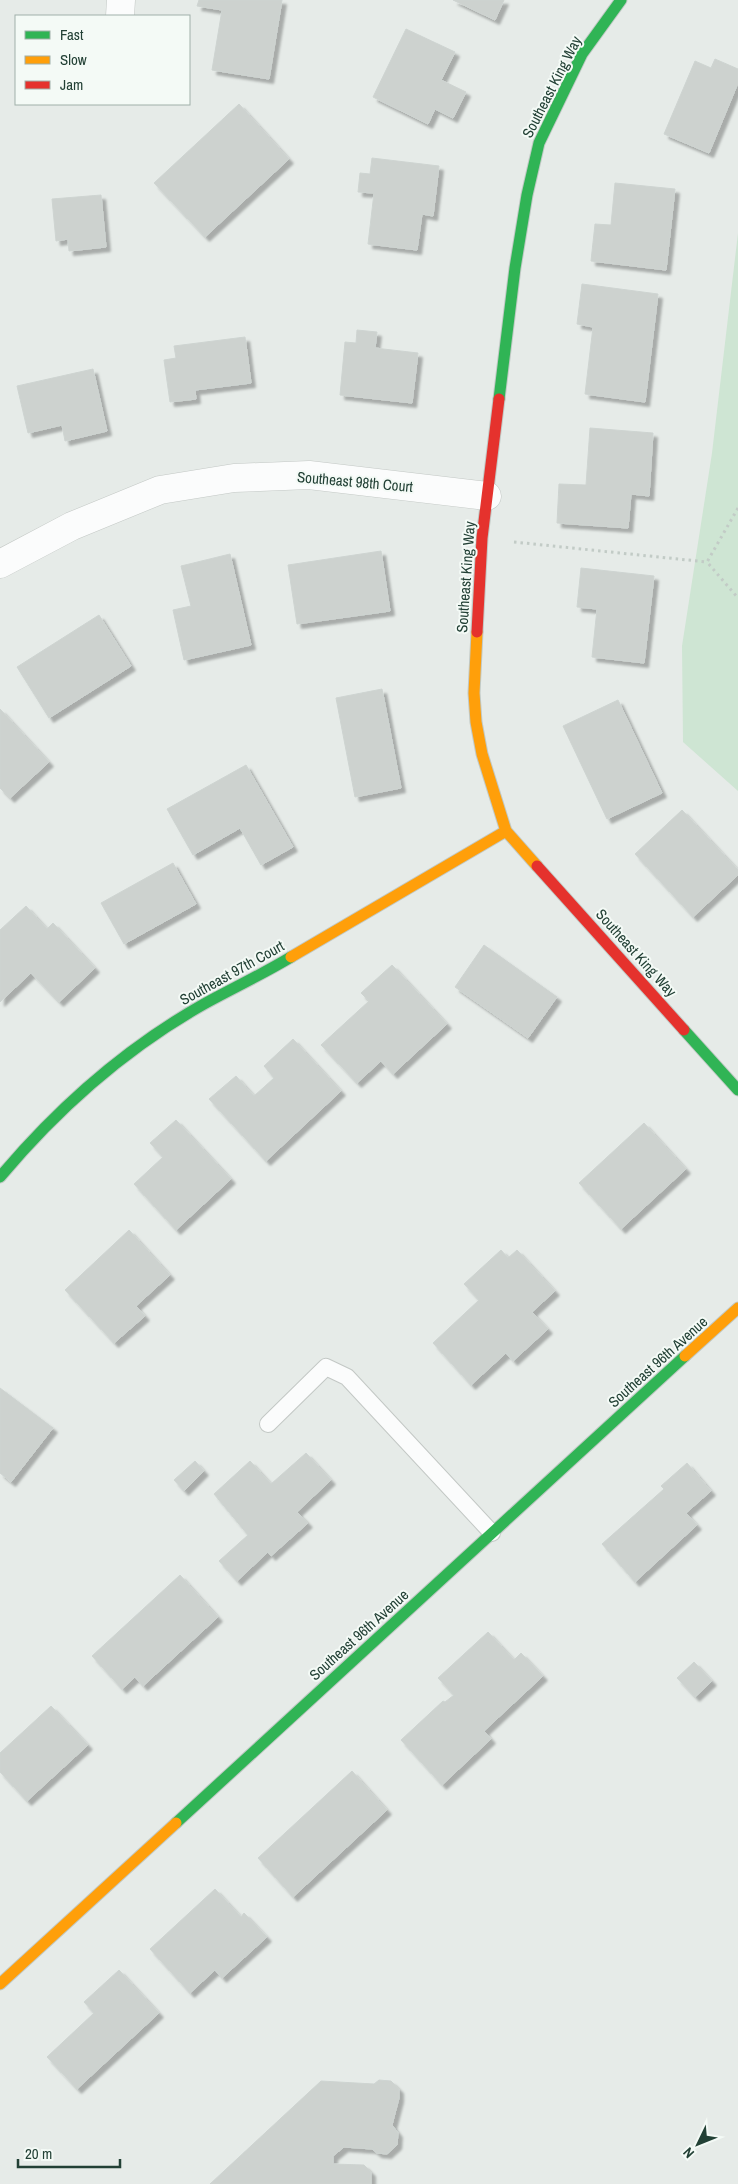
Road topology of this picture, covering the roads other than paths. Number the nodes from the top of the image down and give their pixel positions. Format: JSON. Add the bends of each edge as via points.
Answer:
{"nodes":[{"id":1,"x":121,"y":0,"type":"edge"},
{"id":2,"x":621,"y":0,"type":"edge"},
{"id":3,"x":120,"y":15,"type":"edge"},
{"id":4,"x":487,"y":496,"type":"junction"},
{"id":5,"x":0,"y":564,"type":"edge"},
{"id":6,"x":506,"y":831,"type":"junction"},
{"id":7,"x":738,"y":1090,"type":"edge"},
{"id":8,"x":0,"y":1177,"type":"edge"},
{"id":9,"x":738,"y":1308,"type":"edge"},
{"id":10,"x":268,"y":1424,"type":"dead end"},
{"id":11,"x":492,"y":1534,"type":"junction"},
{"id":12,"x":0,"y":1984,"type":"edge"}],
"edges":[{"from":1,"to":3,"type":"street"},
{"from":2,"to":4,"type":"street","name":"Southeast King Way","via":[[582,54],[539,143],[515,268]]},
{"from":4,"to":5,"type":"street","name":"Southeast 98th Court","via":[[309,476],[234,478],[160,490],[72,526]]},
{"from":4,"to":6,"type":"street","name":"Southeast King Way","via":[[474,703],[482,754]]},
{"from":6,"to":7,"type":"street","name":"Southeast King Way"},
{"from":6,"to":8,"type":"street","name":"Southeast 97th Court","via":[[258,977],[204,1004],[133,1050],[76,1096],[33,1138]]},
{"from":9,"to":11,"type":"street","name":"Southeast 96th Avenue"},
{"from":10,"to":11,"type":"lane","via":[[326,1367],[347,1377]]},
{"from":11,"to":12,"type":"street","name":"Southeast 96th Avenue"}]}
